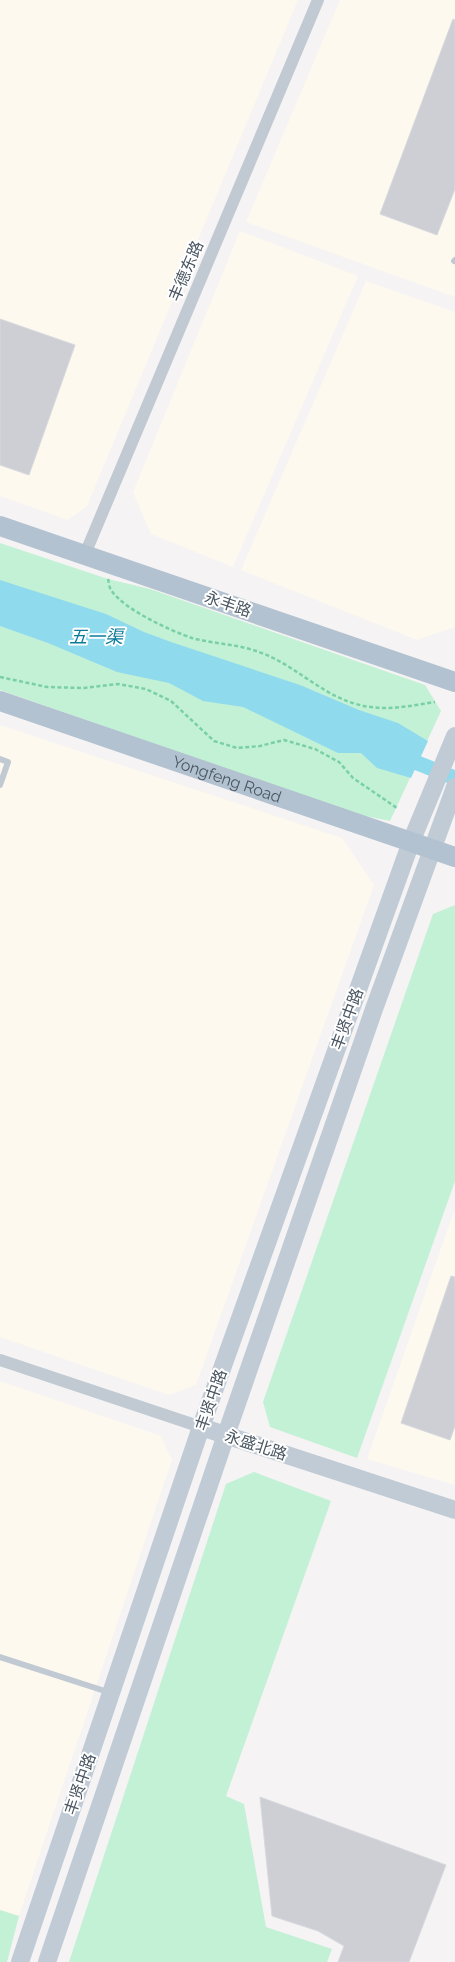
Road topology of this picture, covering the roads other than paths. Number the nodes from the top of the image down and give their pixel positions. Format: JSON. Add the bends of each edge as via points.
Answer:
{"nodes":[{"id":1,"x":318,"y":0,"type":"edge"},
{"id":2,"x":0,"y":526,"type":"edge"},
{"id":3,"x":85,"y":554,"type":"junction"},
{"id":4,"x":455,"y":682,"type":"edge"},
{"id":5,"x":0,"y":701,"type":"edge"},
{"id":6,"x":454,"y":739,"type":"edge"},
{"id":7,"x":0,"y":759,"type":"edge"},
{"id":8,"x":0,"y":784,"type":"edge"},
{"id":9,"x":453,"y":791,"type":"edge"},
{"id":10,"x":411,"y":842,"type":"junction"},
{"id":11,"x":433,"y":849,"type":"junction"},
{"id":12,"x":455,"y":857,"type":"edge"},
{"id":13,"x":0,"y":1360,"type":"edge"},
{"id":14,"x":201,"y":1427,"type":"junction"},
{"id":15,"x":226,"y":1435,"type":"junction"},
{"id":16,"x":455,"y":1510,"type":"edge"},
{"id":17,"x":0,"y":1657,"type":"edge"},
{"id":18,"x":111,"y":1693,"type":"junction"},
{"id":19,"x":20,"y":1962,"type":"edge"},
{"id":20,"x":47,"y":1962,"type":"edge"}],
"edges":[{"from":1,"to":3,"type":"street","name":"丰德东路"},
{"from":2,"to":3,"type":"main road","name":"永丰路"},
{"from":3,"to":4,"type":"main road","name":"永丰路"},
{"from":5,"to":10,"type":"main road","name":"Yongfeng Road"},
{"from":6,"to":10,"type":"street","name":"丰贤中路"},
{"from":7,"to":8,"type":"lane","via":[[8,762]]},
{"from":9,"to":11,"type":"street","name":"丰贤中路"},
{"from":10,"to":11,"type":"main road","name":"Yongfeng Road"},
{"from":10,"to":14,"type":"street","name":"丰贤中路"},
{"from":11,"to":12,"type":"main road","name":"Yongfeng Road"},
{"from":11,"to":15,"type":"street","name":"丰贤中路"},
{"from":13,"to":14,"type":"street","name":"永盛北路"},
{"from":14,"to":15,"type":"street","name":"永盛北路"},
{"from":14,"to":18,"type":"street","name":"丰贤中路"},
{"from":15,"to":16,"type":"street","name":"永盛北路"},
{"from":15,"to":20,"type":"street","name":"丰贤中路"},
{"from":17,"to":18,"type":"lane"},
{"from":18,"to":19,"type":"street","name":"丰贤中路"}]}
